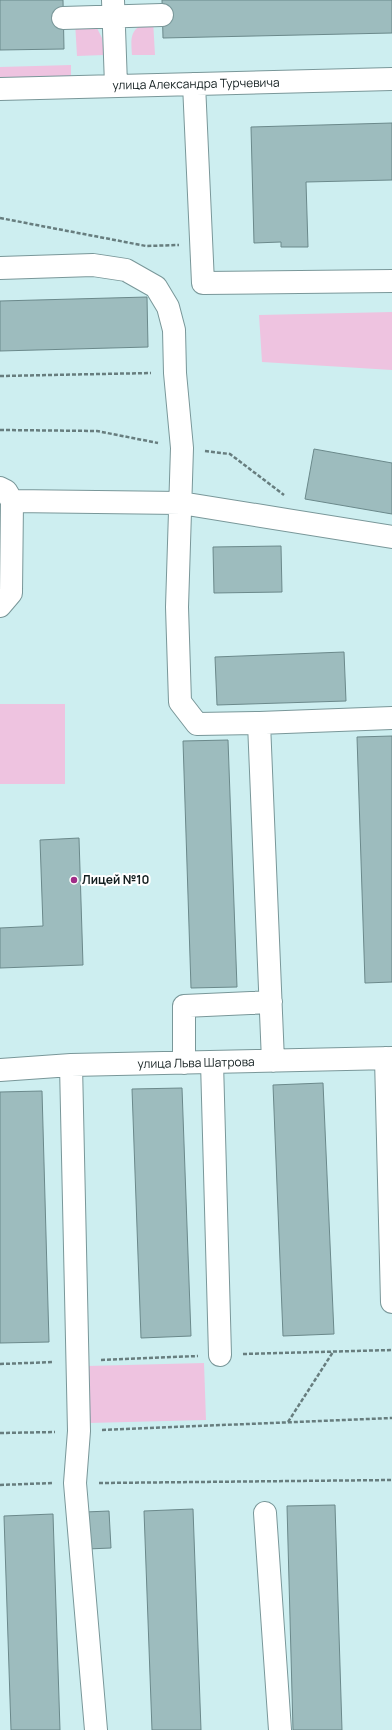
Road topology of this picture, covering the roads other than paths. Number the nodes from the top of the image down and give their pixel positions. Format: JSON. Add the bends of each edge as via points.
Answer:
{"nodes":[{"id":1,"x":113,"y":8,"type":"edge"},
{"id":2,"x":162,"y":15,"type":"dead end"},
{"id":3,"x":63,"y":18,"type":"dead end"},
{"id":4,"x":392,"y":80,"type":"edge"},
{"id":5,"x":194,"y":84,"type":"junction"},
{"id":6,"x":116,"y":85,"type":"junction"},
{"id":7,"x":0,"y":89,"type":"edge"},
{"id":8,"x":0,"y":268,"type":"edge"},
{"id":9,"x":392,"y":281,"type":"edge"},
{"id":10,"x":6,"y":494,"type":"edge"},
{"id":11,"x":181,"y":503,"type":"junction"},
{"id":12,"x":392,"y":537,"type":"edge"},
{"id":13,"x":0,"y":606,"type":"edge"},
{"id":14,"x":392,"y":718,"type":"edge"},
{"id":15,"x":259,"y":723,"type":"junction"},
{"id":16,"x":271,"y":1002,"type":"junction"},
{"id":17,"x":389,"y":1058,"type":"edge"},
{"id":18,"x":273,"y":1061,"type":"junction"},
{"id":19,"x":212,"y":1062,"type":"junction"},
{"id":20,"x":184,"y":1063,"type":"junction"},
{"id":21,"x":71,"y":1065,"type":"junction"},
{"id":22,"x":0,"y":1070,"type":"edge"},
{"id":23,"x":392,"y":1302,"type":"edge"},
{"id":24,"x":220,"y":1354,"type":"dead end"},
{"id":25,"x":265,"y":1513,"type":"dead end"},
{"id":26,"x":96,"y":1730,"type":"edge"},
{"id":27,"x":280,"y":1730,"type":"edge"}],
"edges":[{"from":1,"to":2,"type":"street"},
{"from":1,"to":3,"type":"street"},
{"from":1,"to":6,"type":"street"},
{"from":4,"to":5,"type":"street","name":"улица Александра Турчевича"},
{"from":5,"to":6,"type":"street","name":"улица Александра Турчевича"},
{"from":5,"to":9,"type":"street","via":[[203,283]]},
{"from":6,"to":7,"type":"street","name":"улица Александра Турчевича"},
{"from":8,"to":11,"type":"street","via":[[93,265],[126,270],[156,287],[168,307],[174,330],[182,448]]},
{"from":10,"to":11,"type":"street"},
{"from":10,"to":13,"type":"street","via":[[11,593]]},
{"from":11,"to":12,"type":"street"},
{"from":11,"to":15,"type":"street","via":[[177,607],[180,702],[197,724]]},
{"from":14,"to":15,"type":"street"},
{"from":15,"to":16,"type":"street"},
{"from":16,"to":18,"type":"street"},
{"from":16,"to":20,"type":"street","via":[[184,1006]]},
{"from":17,"to":18,"type":"street","name":"улица Льва Шатрова"},
{"from":17,"to":23,"type":"street"},
{"from":18,"to":19,"type":"street","name":"улица Льва Шатрова"},
{"from":19,"to":20,"type":"street","name":"улица Льва Шатрова"},
{"from":19,"to":24,"type":"street"},
{"from":20,"to":21,"type":"street","name":"улица Льва Шатрова"},
{"from":21,"to":22,"type":"street","name":"улица Льва Шатрова"},
{"from":21,"to":26,"type":"street","via":[[79,1431],[75,1483]]},
{"from":25,"to":27,"type":"street"}]}
